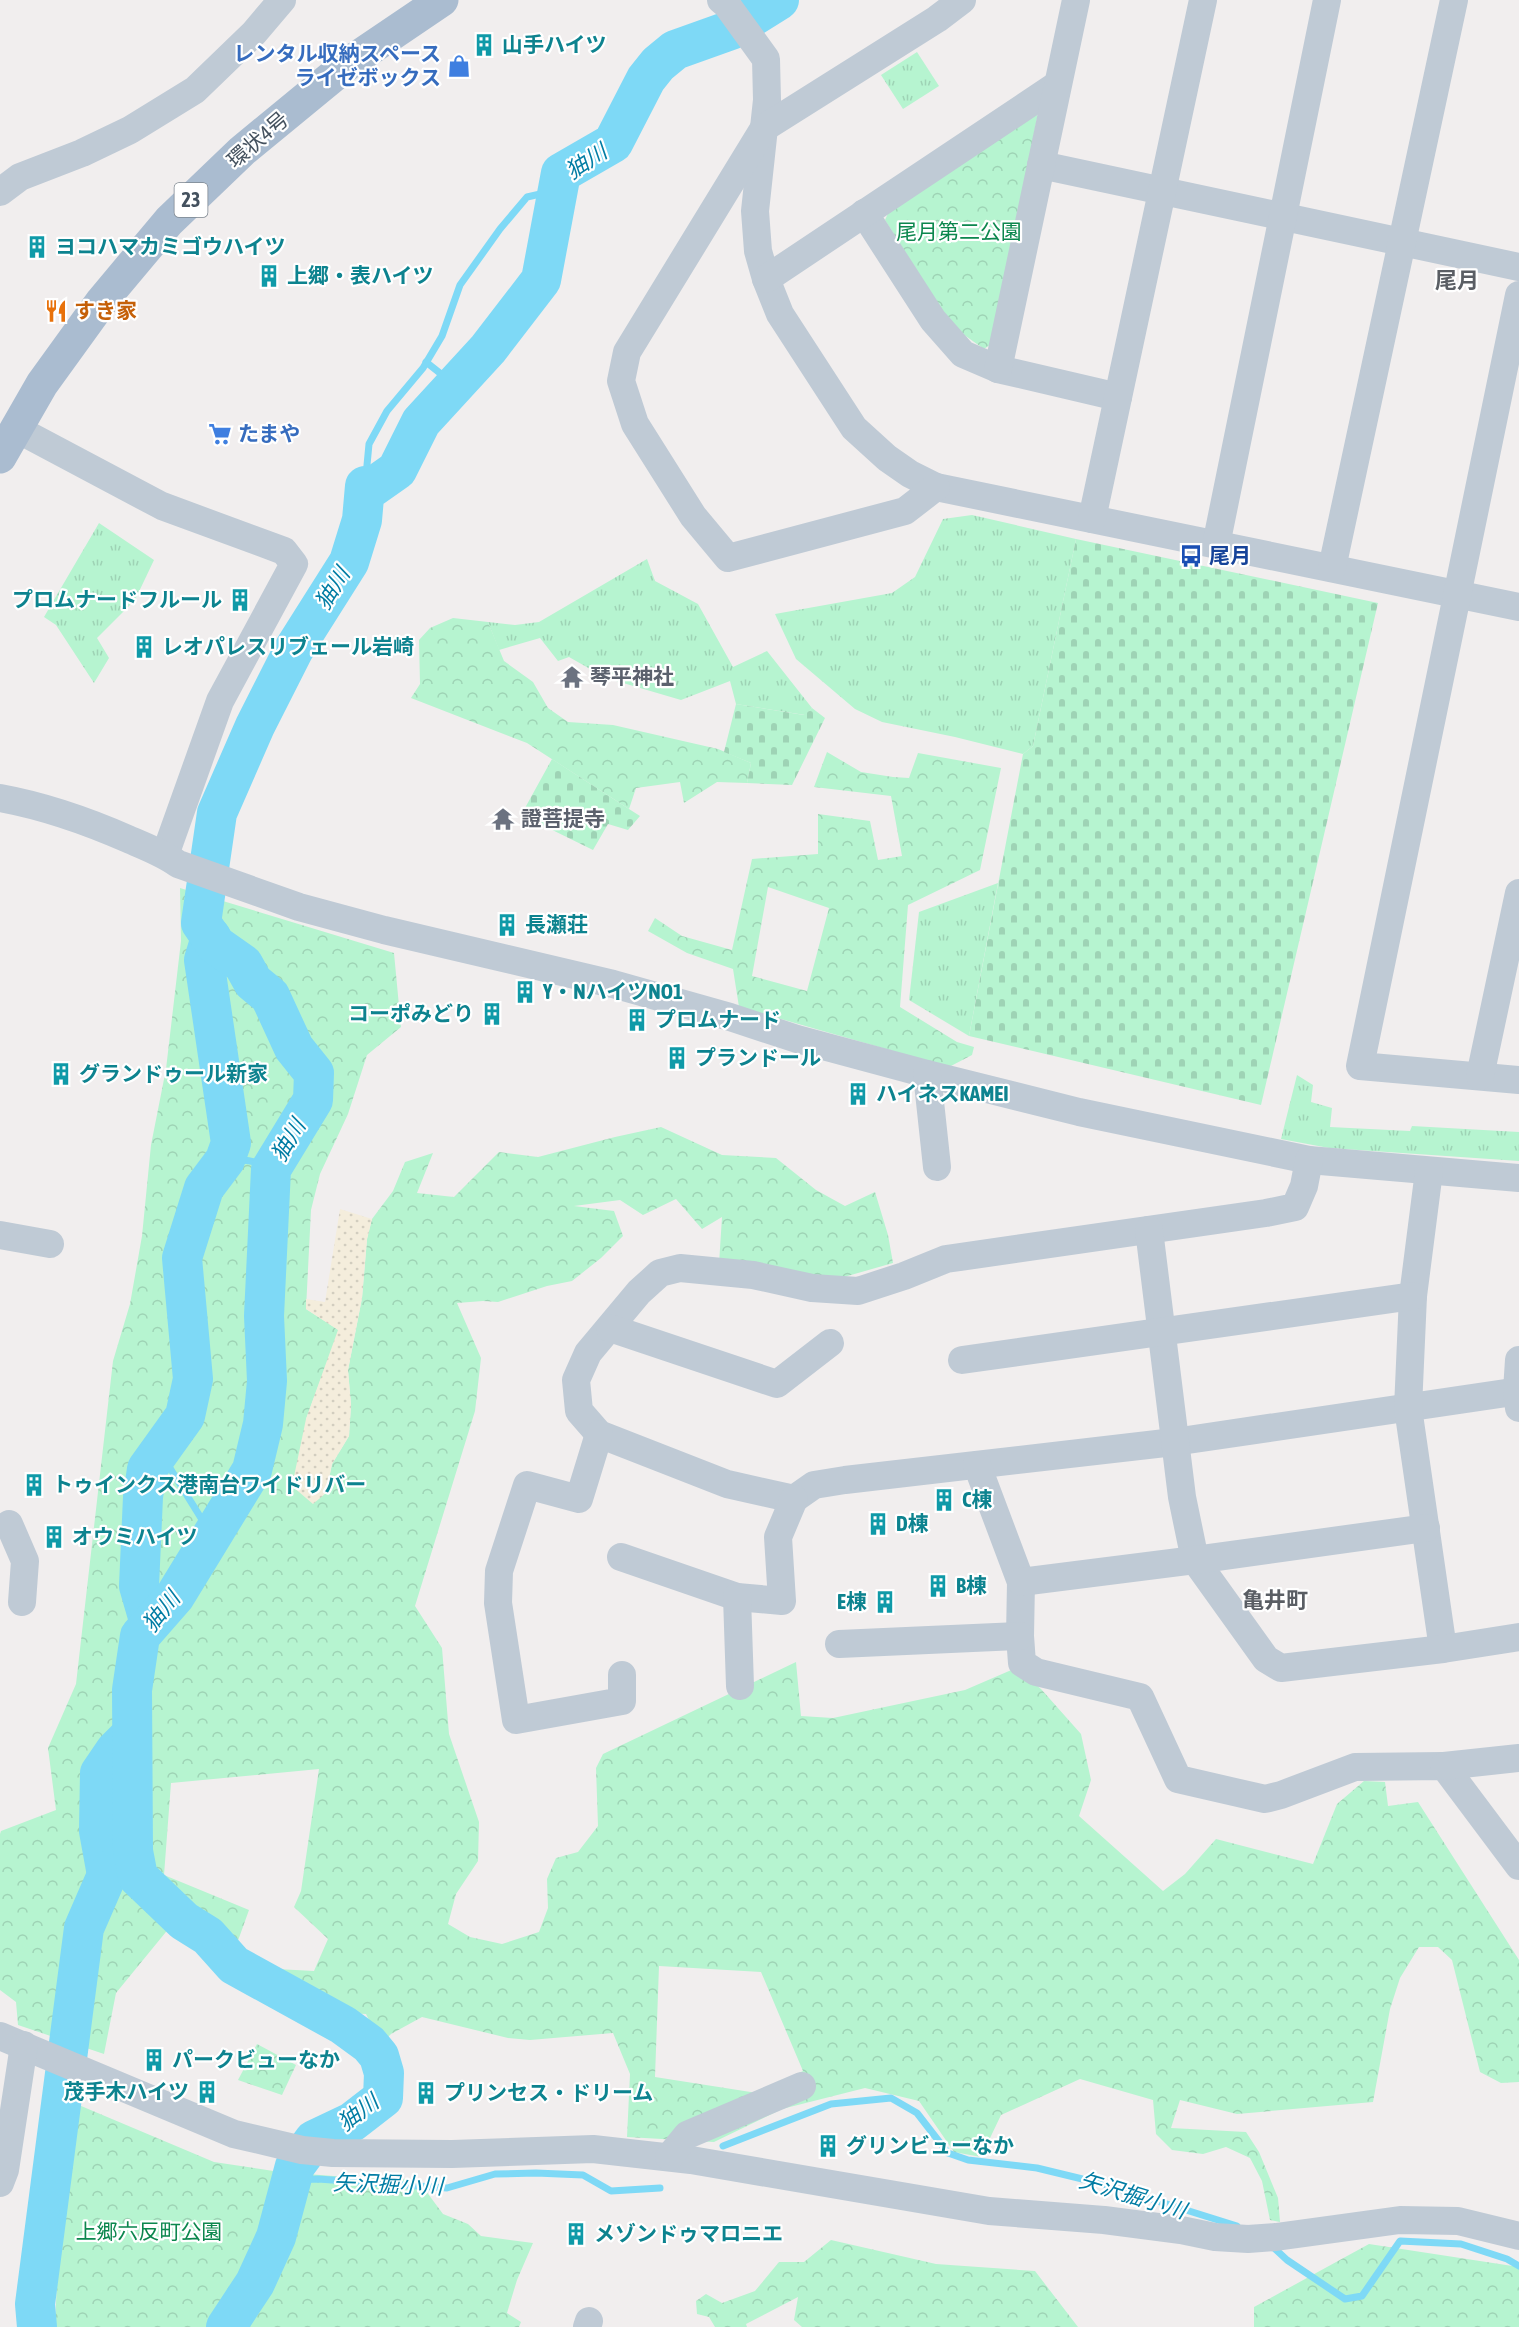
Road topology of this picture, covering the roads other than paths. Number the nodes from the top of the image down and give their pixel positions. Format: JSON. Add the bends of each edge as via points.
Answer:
{"nodes":[{"id":1,"x":282,"y":0,"type":"edge"},
{"id":2,"x":442,"y":0,"type":"edge"},
{"id":3,"x":962,"y":0,"type":"edge"},
{"id":4,"x":1076,"y":0,"type":"edge"},
{"id":5,"x":1203,"y":0,"type":"edge"},
{"id":6,"x":1328,"y":0,"type":"edge"},
{"id":7,"x":1454,"y":0,"type":"edge"},
{"id":8,"x":724,"y":3,"type":"edge"},
{"id":9,"x":1057,"y":85,"type":"junction"},
{"id":10,"x":764,"y":128,"type":"junction"},
{"id":11,"x":1041,"y":165,"type":"junction"},
{"id":12,"x":8,"y":178,"type":"edge"},
{"id":13,"x":1162,"y":191,"type":"junction"},
{"id":14,"x":864,"y":213,"type":"junction"},
{"id":15,"x":1283,"y":217,"type":"junction"},
{"id":16,"x":1402,"y":242,"type":"junction"},
{"id":17,"x":1519,"y":267,"type":"edge"},
{"id":18,"x":766,"y":279,"type":"junction"},
{"id":19,"x":1519,"y":295,"type":"edge"},
{"id":20,"x":998,"y":369,"type":"junction"},
{"id":21,"x":1118,"y":397,"type":"junction"},
{"id":22,"x":15,"y":428,"type":"junction"},
{"id":23,"x":0,"y":457,"type":"edge"},
{"id":24,"x":936,"y":488,"type":"junction"},
{"id":25,"x":1092,"y":519,"type":"junction"},
{"id":26,"x":1216,"y":545,"type":"junction"},
{"id":27,"x":1332,"y":568,"type":"junction"},
{"id":28,"x":1457,"y":594,"type":"junction"},
{"id":29,"x":1519,"y":607,"type":"edge"},
{"id":30,"x":0,"y":798,"type":"edge"},
{"id":31,"x":172,"y":860,"type":"junction"},
{"id":32,"x":1519,"y":893,"type":"edge"},
{"id":33,"x":927,"y":1074,"type":"junction"},
{"id":34,"x":1480,"y":1076,"type":"junction"},
{"id":35,"x":1519,"y":1080,"type":"edge"},
{"id":36,"x":1309,"y":1160,"type":"junction"},
{"id":37,"x":937,"y":1167,"type":"dead end"},
{"id":38,"x":1429,"y":1171,"type":"junction"},
{"id":39,"x":1519,"y":1178,"type":"edge"},
{"id":40,"x":1149,"y":1230,"type":"junction"},
{"id":41,"x":0,"y":1235,"type":"edge"},
{"id":42,"x":51,"y":1244,"type":"dead end"},
{"id":43,"x":1413,"y":1296,"type":"junction"},
{"id":44,"x":610,"y":1328,"type":"junction"},
{"id":45,"x":1161,"y":1332,"type":"junction"},
{"id":46,"x":830,"y":1343,"type":"dead end"},
{"id":47,"x":962,"y":1360,"type":"dead end"},
{"id":48,"x":1519,"y":1360,"type":"edge"},
{"id":49,"x":1518,"y":1397,"type":"edge"},
{"id":50,"x":1408,"y":1408,"type":"junction"},
{"id":51,"x":599,"y":1434,"type":"junction"},
{"id":52,"x":1174,"y":1442,"type":"junction"},
{"id":53,"x":977,"y":1465,"type":"junction"},
{"id":54,"x":794,"y":1499,"type":"junction"},
{"id":55,"x":10,"y":1524,"type":"edge"},
{"id":56,"x":1426,"y":1528,"type":"junction"},
{"id":57,"x":621,"y":1557,"type":"dead end"},
{"id":58,"x":1195,"y":1560,"type":"junction"},
{"id":59,"x":1021,"y":1582,"type":"junction"},
{"id":60,"x":737,"y":1597,"type":"junction"},
{"id":61,"x":22,"y":1602,"type":"dead end"},
{"id":62,"x":1020,"y":1636,"type":"junction"},
{"id":63,"x":1519,"y":1637,"type":"edge"},
{"id":64,"x":839,"y":1644,"type":"dead end"},
{"id":65,"x":1443,"y":1649,"type":"junction"},
{"id":66,"x":622,"y":1675,"type":"dead end"},
{"id":67,"x":740,"y":1686,"type":"dead end"},
{"id":68,"x":1519,"y":1758,"type":"edge"},
{"id":69,"x":1443,"y":1766,"type":"junction"},
{"id":70,"x":1519,"y":1866,"type":"edge"},
{"id":71,"x":20,"y":2044,"type":"edge"},
{"id":72,"x":802,"y":2085,"type":"dead end"},
{"id":73,"x":688,"y":2160,"type":"junction"},
{"id":74,"x":2,"y":2173,"type":"edge"},
{"id":75,"x":1519,"y":2236,"type":"edge"}],
"edges":[{"from":1,"to":12,"type":"street","via":[[195,90],[130,130],[97,138],[20,177]]},
{"from":2,"to":22,"type":"main road","name":"環状4号","number":"23","via":[[349,63],[242,152],[169,220],[102,301]]},
{"from":3,"to":10,"type":"street"},
{"from":4,"to":9,"type":"street"},
{"from":5,"to":13,"type":"street"},
{"from":6,"to":15,"type":"street"},
{"from":7,"to":16,"type":"street"},
{"from":8,"to":10,"type":"street","via":[[766,59]]},
{"from":9,"to":11,"type":"street"},
{"from":9,"to":14,"type":"street"},
{"from":10,"to":18,"type":"street","via":[[755,211],[758,251]]},
{"from":10,"to":24,"type":"street","via":[[627,352],[621,381],[635,424],[693,516],[728,558],[905,511]]},
{"from":11,"to":13,"type":"street"},
{"from":11,"to":20,"type":"street"},
{"from":13,"to":15,"type":"street"},
{"from":13,"to":21,"type":"street"},
{"from":14,"to":18,"type":"street"},
{"from":14,"to":20,"type":"street","via":[[933,320],[963,354]]},
{"from":15,"to":16,"type":"street"},
{"from":15,"to":26,"type":"street"},
{"from":16,"to":17,"type":"street"},
{"from":16,"to":27,"type":"street"},
{"from":18,"to":24,"type":"street","via":[[780,314],[854,428],[887,458]]},
{"from":19,"to":28,"type":"street"},
{"from":20,"to":21,"type":"street"},
{"from":21,"to":25,"type":"street"},
{"from":22,"to":23,"type":"main road","name":"環状4号","number":"23"},
{"from":22,"to":31,"type":"street","via":[[162,506],[284,551],[294,564],[220,701]]},
{"from":24,"to":25,"type":"street"},
{"from":25,"to":26,"type":"street"},
{"from":26,"to":27,"type":"street"},
{"from":27,"to":28,"type":"street"},
{"from":28,"to":29,"type":"street"},
{"from":28,"to":34,"type":"street","via":[[1360,1066]]},
{"from":30,"to":31,"type":"street","via":[[35,805],[105,829]]},
{"from":31,"to":33,"type":"street","via":[[299,907],[612,984]]},
{"from":32,"to":34,"type":"street"},
{"from":33,"to":36,"type":"street","via":[[1079,1112]]},
{"from":33,"to":37,"type":"street"},
{"from":34,"to":35,"type":"street"},
{"from":36,"to":38,"type":"street"},
{"from":36,"to":40,"type":"street","via":[[1304,1186],[1294,1207]]},
{"from":38,"to":39,"type":"street"},
{"from":38,"to":43,"type":"street"},
{"from":40,"to":44,"type":"street","via":[[946,1259],[858,1291],[680,1268],[660,1273]]},
{"from":40,"to":45,"type":"street"},
{"from":41,"to":42,"type":"street"},
{"from":43,"to":45,"type":"street"},
{"from":43,"to":50,"type":"street"},
{"from":44,"to":46,"type":"street","via":[[777,1384]]},
{"from":44,"to":51,"type":"street","via":[[588,1353],[576,1380],[579,1411]]},
{"from":45,"to":47,"type":"street"},
{"from":45,"to":52,"type":"street"},
{"from":48,"to":49,"type":"street"},
{"from":49,"to":50,"type":"street"},
{"from":50,"to":52,"type":"street"},
{"from":50,"to":56,"type":"street"},
{"from":51,"to":54,"type":"street","via":[[727,1484]]},
{"from":51,"to":66,"type":"street","via":[[579,1499],[527,1485],[499,1570],[498,1602],[516,1720],[622,1701]]},
{"from":52,"to":53,"type":"street"},
{"from":52,"to":58,"type":"street"},
{"from":53,"to":54,"type":"street","via":[[814,1485]]},
{"from":53,"to":59,"type":"street"},
{"from":54,"to":60,"type":"street","via":[[778,1537],[783,1601]]},
{"from":55,"to":61,"type":"street","via":[[25,1561]]},
{"from":56,"to":58,"type":"street"},
{"from":56,"to":65,"type":"street"},
{"from":57,"to":60,"type":"street"},
{"from":58,"to":59,"type":"street"},
{"from":58,"to":65,"type":"street","via":[[1266,1659],[1281,1668]]},
{"from":59,"to":62,"type":"street"},
{"from":60,"to":67,"type":"street"},
{"from":62,"to":64,"type":"street"},
{"from":62,"to":69,"type":"street","via":[[1022,1663],[1036,1672],[1140,1697],[1178,1779],[1265,1799],[1355,1767]]},
{"from":63,"to":65,"type":"street"},
{"from":68,"to":69,"type":"street"},
{"from":69,"to":70,"type":"street"},
{"from":71,"to":73,"type":"street","via":[[234,2134],[302,2150],[452,2154],[593,2149]]},
{"from":71,"to":74,"type":"street"},
{"from":72,"to":73,"type":"street","via":[[687,2135]]},
{"from":73,"to":75,"type":"street","via":[[989,2211],[1104,2220],[1215,2237],[1258,2238],[1400,2220],[1458,2221]]}]}
